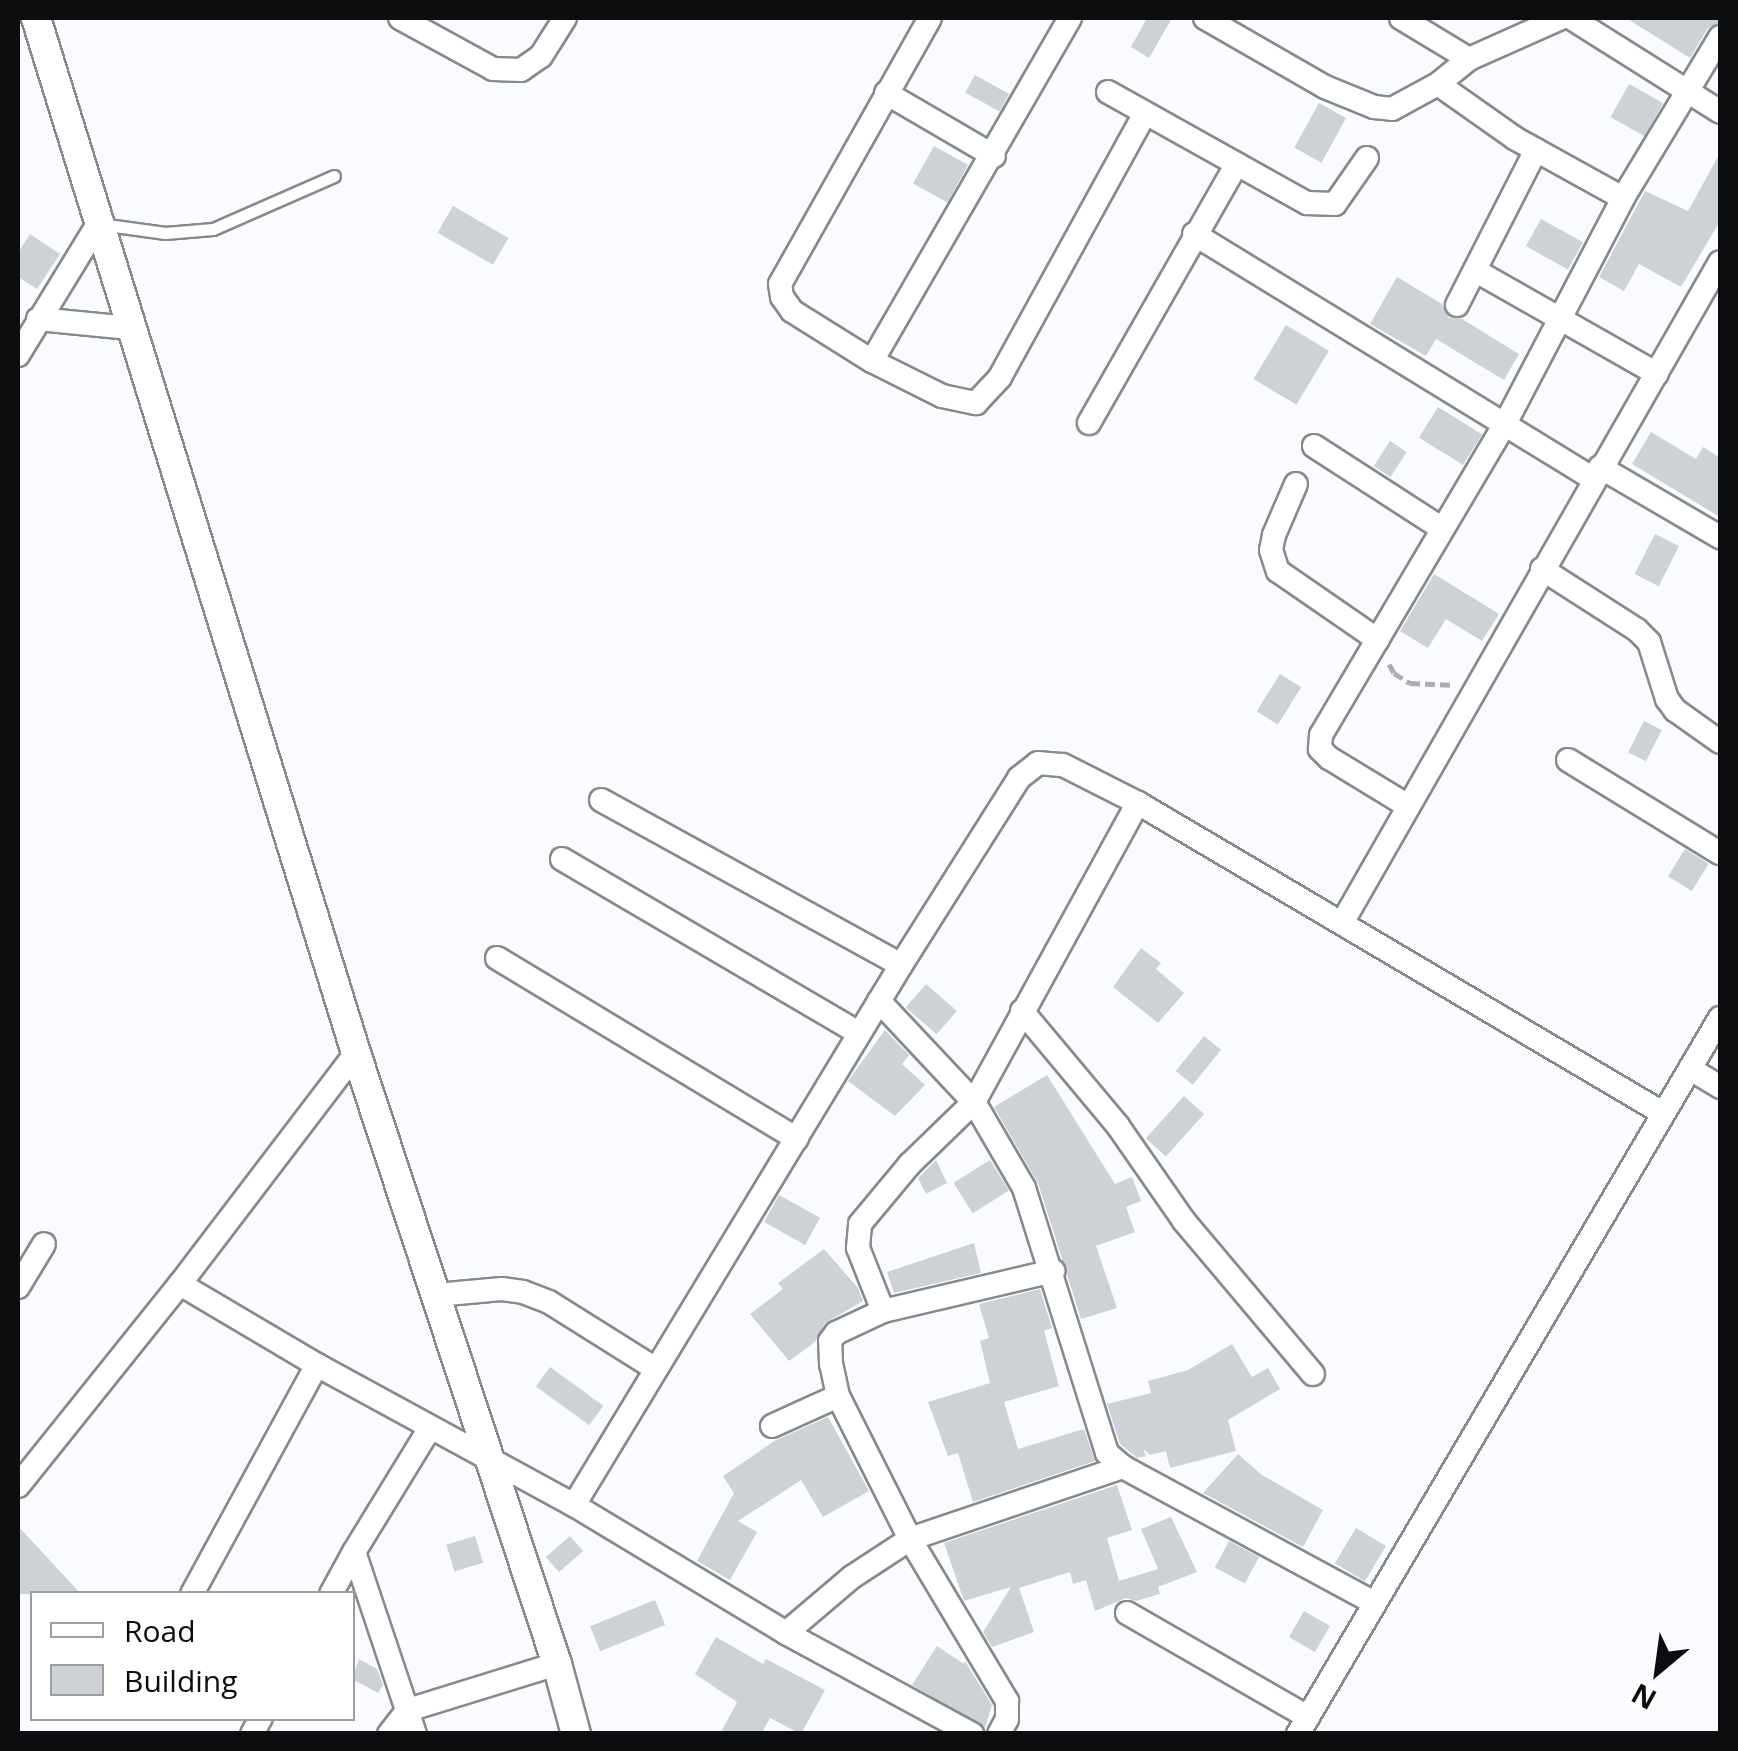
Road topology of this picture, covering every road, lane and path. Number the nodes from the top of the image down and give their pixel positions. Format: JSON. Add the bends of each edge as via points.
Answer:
{"nodes":[{"id":1,"x":36,"y":18,"type":"edge"},
{"id":2,"x":400,"y":18,"type":"edge"},
{"id":3,"x":565,"y":18,"type":"edge"},
{"id":4,"x":930,"y":18,"type":"edge"},
{"id":5,"x":1070,"y":18,"type":"edge"},
{"id":6,"x":1205,"y":18,"type":"edge"},
{"id":7,"x":1401,"y":18,"type":"edge"},
{"id":8,"x":1561,"y":18,"type":"edge"},
{"id":9,"x":1571,"y":18,"type":"edge"},
{"id":10,"x":1720,"y":37,"type":"edge"},
{"id":11,"x":1469,"y":59,"type":"junction"},
{"id":12,"x":1438,"y":84,"type":"junction"},
{"id":13,"x":1108,"y":92,"type":"dead end"},
{"id":14,"x":1690,"y":92,"type":"junction"},
{"id":15,"x":886,"y":93,"type":"junction"},
{"id":16,"x":1720,"y":112,"type":"edge"},
{"id":17,"x":1145,"y":113,"type":"junction"},
{"id":18,"x":1536,"y":150,"type":"junction"},
{"id":19,"x":994,"y":156,"type":"junction"},
{"id":20,"x":1368,"y":158,"type":"dead end"},
{"id":21,"x":1237,"y":164,"type":"junction"},
{"id":22,"x":334,"y":176,"type":"dead end"},
{"id":23,"x":1623,"y":198,"type":"junction"},
{"id":24,"x":98,"y":224,"type":"junction"},
{"id":25,"x":1194,"y":234,"type":"junction"},
{"id":26,"x":1720,"y":262,"type":"edge"},
{"id":27,"x":1476,"y":271,"type":"junction"},
{"id":28,"x":1457,"y":305,"type":"dead end"},
{"id":29,"x":38,"y":319,"type":"junction"},
{"id":30,"x":1559,"y":319,"type":"junction"},
{"id":31,"x":130,"y":328,"type":"junction"},
{"id":32,"x":18,"y":355,"type":"edge"},
{"id":33,"x":872,"y":361,"type":"junction"},
{"id":34,"x":1657,"y":374,"type":"junction"},
{"id":35,"x":1506,"y":422,"type":"junction"},
{"id":36,"x":1089,"y":423,"type":"dead end"},
{"id":37,"x":1314,"y":446,"type":"dead end"},
{"id":38,"x":1597,"y":473,"type":"junction"},
{"id":39,"x":1296,"y":484,"type":"dead end"},
{"id":40,"x":1443,"y":529,"type":"junction"},
{"id":41,"x":1720,"y":537,"type":"edge"},
{"id":42,"x":1542,"y":569,"type":"junction"},
{"id":43,"x":1378,"y":640,"type":"junction"},
{"id":44,"x":1470,"y":694,"type":"junction"},
{"id":45,"x":1720,"y":742,"type":"edge"},
{"id":46,"x":1568,"y":760,"type":"dead end"},
{"id":47,"x":601,"y":800,"type":"dead end"},
{"id":48,"x":1138,"y":803,"type":"junction"},
{"id":49,"x":1408,"y":806,"type":"junction"},
{"id":50,"x":1720,"y":853,"type":"edge"},
{"id":51,"x":562,"y":859,"type":"dead end"},
{"id":52,"x":1342,"y":923,"type":"junction"},
{"id":53,"x":498,"y":958,"type":"dead end"},
{"id":54,"x":901,"y":965,"type":"junction"},
{"id":55,"x":879,"y":1001,"type":"junction"},
{"id":56,"x":1022,"y":1011,"type":"junction"},
{"id":57,"x":1720,"y":1018,"type":"edge"},
{"id":58,"x":859,"y":1032,"type":"junction"},
{"id":59,"x":356,"y":1053,"type":"junction"},
{"id":60,"x":1692,"y":1070,"type":"junction"},
{"id":61,"x":1720,"y":1087,"type":"edge"},
{"id":62,"x":974,"y":1102,"type":"junction"},
{"id":63,"x":1662,"y":1112,"type":"junction"},
{"id":64,"x":796,"y":1140,"type":"junction"},
{"id":65,"x":44,"y":1244,"type":"dead end"},
{"id":66,"x":1053,"y":1270,"type":"junction"},
{"id":67,"x":180,"y":1284,"type":"junction"},
{"id":68,"x":18,"y":1287,"type":"edge"},
{"id":69,"x":436,"y":1296,"type":"junction"},
{"id":70,"x":883,"y":1311,"type":"junction"},
{"id":71,"x":317,"y":1366,"type":"junction"},
{"id":72,"x":656,"y":1369,"type":"junction"},
{"id":73,"x":1313,"y":1374,"type":"dead end"},
{"id":74,"x":838,"y":1396,"type":"junction"},
{"id":75,"x":772,"y":1426,"type":"dead end"},
{"id":76,"x":430,"y":1428,"type":"junction"},
{"id":77,"x":489,"y":1457,"type":"junction"},
{"id":78,"x":1122,"y":1467,"type":"junction"},
{"id":79,"x":18,"y":1486,"type":"edge"},
{"id":80,"x":574,"y":1504,"type":"junction"},
{"id":81,"x":910,"y":1539,"type":"junction"},
{"id":82,"x":354,"y":1552,"type":"junction"},
{"id":83,"x":194,"y":1591,"type":"edge"},
{"id":84,"x":334,"y":1591,"type":"edge"},
{"id":85,"x":1373,"y":1602,"type":"junction"},
{"id":86,"x":1128,"y":1613,"type":"dead end"},
{"id":87,"x":786,"y":1633,"type":"junction"},
{"id":88,"x":557,"y":1664,"type":"junction"},
{"id":89,"x":408,"y":1710,"type":"junction"},
{"id":90,"x":1303,"y":1725,"type":"edge"},
{"id":91,"x":389,"y":1734,"type":"edge"},
{"id":92,"x":416,"y":1734,"type":"edge"},
{"id":93,"x":576,"y":1734,"type":"edge"},
{"id":94,"x":972,"y":1734,"type":"edge"},
{"id":95,"x":999,"y":1734,"type":"edge"}],
"edges":[{"from":1,"to":24,"type":"street"},
{"from":2,"to":3,"type":"street","via":[[493,68],[522,70],[541,56]]},
{"from":4,"to":15,"type":"street"},
{"from":5,"to":19,"type":"street"},
{"from":6,"to":12,"type":"street","via":[[1374,108],[1392,110]]},
{"from":7,"to":11,"type":"street"},
{"from":8,"to":11,"type":"street"},
{"from":9,"to":14,"type":"street"},
{"from":10,"to":14,"type":"street"},
{"from":11,"to":12,"type":"street"},
{"from":12,"to":18,"type":"street"},
{"from":13,"to":17,"type":"street"},
{"from":14,"to":16,"type":"street"},
{"from":14,"to":23,"type":"street"},
{"from":15,"to":19,"type":"street"},
{"from":15,"to":33,"type":"street","via":[[780,284],[792,311]]},
{"from":17,"to":21,"type":"street"},
{"from":17,"to":33,"type":"street","via":[[986,395],[962,403]]},
{"from":18,"to":23,"type":"street"},
{"from":18,"to":27,"type":"street"},
{"from":19,"to":33,"type":"street"},
{"from":20,"to":21,"type":"street","via":[[1343,196],[1322,206]]},
{"from":21,"to":25,"type":"street"},
{"from":22,"to":24,"type":"lane","via":[[213,229],[166,233]]},
{"from":23,"to":30,"type":"street"},
{"from":24,"to":29,"type":"street"},
{"from":24,"to":31,"type":"street"},
{"from":25,"to":35,"type":"street"},
{"from":25,"to":36,"type":"street"},
{"from":26,"to":34,"type":"street"},
{"from":27,"to":28,"type":"street"},
{"from":27,"to":30,"type":"street"},
{"from":29,"to":31,"type":"street"},
{"from":29,"to":32,"type":"street"},
{"from":30,"to":34,"type":"street"},
{"from":30,"to":35,"type":"street"},
{"from":31,"to":59,"type":"street"},
{"from":34,"to":38,"type":"street"},
{"from":35,"to":38,"type":"street"},
{"from":35,"to":40,"type":"street"},
{"from":37,"to":40,"type":"street"},
{"from":38,"to":41,"type":"street"},
{"from":38,"to":42,"type":"street"},
{"from":39,"to":43,"type":"street","via":[[1271,550],[1278,570]]},
{"from":40,"to":43,"type":"street"},
{"from":42,"to":44,"type":"street"},
{"from":42,"to":45,"type":"street","via":[[1636,630],[1659,663],[1674,710]]},
{"from":43,"to":44,"type":"path","via":[[1394,673],[1410,683],[1455,684]]},
{"from":43,"to":49,"type":"street","via":[[1321,735],[1320,749]]},
{"from":44,"to":49,"type":"street"},
{"from":46,"to":50,"type":"street"},
{"from":47,"to":54,"type":"street"},
{"from":48,"to":52,"type":"street"},
{"from":48,"to":54,"type":"street","via":[[1062,766],[1038,763],[1019,778]]},
{"from":48,"to":56,"type":"street"},
{"from":49,"to":52,"type":"street"},
{"from":51,"to":58,"type":"street"},
{"from":52,"to":63,"type":"street"},
{"from":53,"to":64,"type":"street"},
{"from":54,"to":55,"type":"street"},
{"from":55,"to":58,"type":"street"},
{"from":55,"to":62,"type":"street"},
{"from":56,"to":62,"type":"street"},
{"from":56,"to":73,"type":"street"},
{"from":57,"to":60,"type":"street"},
{"from":58,"to":64,"type":"street"},
{"from":59,"to":67,"type":"street"},
{"from":59,"to":69,"type":"street"},
{"from":60,"to":61,"type":"street"},
{"from":60,"to":63,"type":"street"},
{"from":62,"to":66,"type":"street","via":[[1024,1188]]},
{"from":62,"to":70,"type":"street","via":[[860,1224],[858,1248]]},
{"from":63,"to":85,"type":"street"},
{"from":64,"to":72,"type":"street"},
{"from":65,"to":68,"type":"street"},
{"from":66,"to":70,"type":"street"},
{"from":66,"to":78,"type":"street","via":[[1102,1444]]},
{"from":67,"to":71,"type":"street"},
{"from":67,"to":79,"type":"street"},
{"from":69,"to":72,"type":"street","via":[[523,1292]]},
{"from":69,"to":77,"type":"street"},
{"from":70,"to":74,"type":"street","via":[[846,1326],[830,1341]]},
{"from":71,"to":76,"type":"street"},
{"from":71,"to":83,"type":"street"},
{"from":72,"to":80,"type":"street"},
{"from":74,"to":75,"type":"street"},
{"from":74,"to":81,"type":"street"},
{"from":76,"to":77,"type":"street"},
{"from":76,"to":82,"type":"street"},
{"from":77,"to":80,"type":"street"},
{"from":77,"to":88,"type":"street"},
{"from":78,"to":81,"type":"street"},
{"from":78,"to":85,"type":"street"},
{"from":80,"to":87,"type":"street"},
{"from":81,"to":87,"type":"street"},
{"from":81,"to":95,"type":"street","via":[[1007,1701]]},
{"from":82,"to":84,"type":"street"},
{"from":82,"to":89,"type":"street"},
{"from":85,"to":90,"type":"street"},
{"from":86,"to":90,"type":"street"},
{"from":87,"to":94,"type":"street"},
{"from":88,"to":89,"type":"street"},
{"from":88,"to":93,"type":"street"},
{"from":89,"to":91,"type":"street"},
{"from":89,"to":92,"type":"street"}]}
